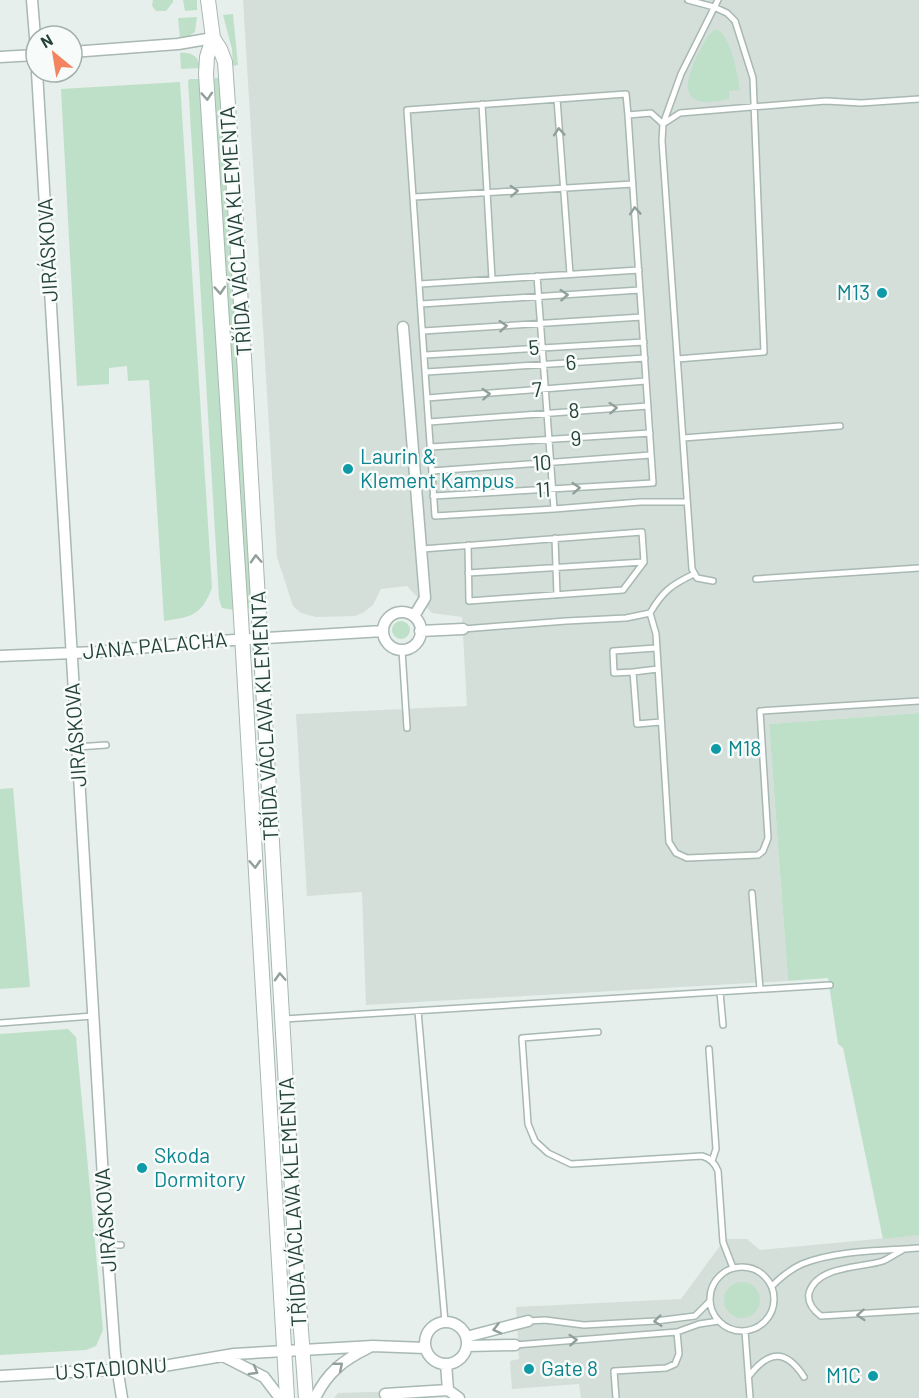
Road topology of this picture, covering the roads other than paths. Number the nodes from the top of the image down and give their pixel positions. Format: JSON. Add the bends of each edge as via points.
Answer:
{"nodes":[{"id":1,"x":32,"y":0,"type":"edge"},
{"id":2,"x":208,"y":0,"type":"edge"},
{"id":3,"x":688,"y":0,"type":"edge"},
{"id":4,"x":718,"y":0,"type":"edge"},
{"id":5,"x":714,"y":7,"type":"junction"},
{"id":6,"x":34,"y":24,"type":"edge"},
{"id":7,"x":213,"y":38,"type":"junction"},
{"id":8,"x":84,"y":51,"type":"edge"},
{"id":9,"x":24,"y":56,"type":"edge"},
{"id":10,"x":0,"y":57,"type":"edge"},
{"id":11,"x":39,"y":84,"type":"edge"},
{"id":12,"x":557,"y":99,"type":"junction"},
{"id":13,"x":919,"y":99,"type":"edge"},
{"id":14,"x":482,"y":104,"type":"junction"},
{"id":15,"x":752,"y":107,"type":"junction"},
{"id":16,"x":628,"y":115,"type":"junction"},
{"id":17,"x":663,"y":124,"type":"junction"},
{"id":18,"x":633,"y":184,"type":"junction"},
{"id":19,"x":564,"y":188,"type":"junction"},
{"id":20,"x":487,"y":192,"type":"junction"},
{"id":21,"x":414,"y":196,"type":"junction"},
{"id":22,"x":639,"y":270,"type":"junction"},
{"id":23,"x":570,"y":274,"type":"junction"},
{"id":24,"x":537,"y":276,"type":"junction"},
{"id":25,"x":492,"y":279,"type":"junction"},
{"id":26,"x":420,"y":284,"type":"junction"},
{"id":27,"x":640,"y":290,"type":"junction"},
{"id":28,"x":538,"y":297,"type":"junction"},
{"id":29,"x":421,"y":304,"type":"junction"},
{"id":30,"x":642,"y":317,"type":"junction"},
{"id":31,"x":540,"y":323,"type":"junction"},
{"id":32,"x":403,"y":327,"type":"dead end"},
{"id":33,"x":423,"y":331,"type":"junction"},
{"id":34,"x":644,"y":342,"type":"junction"},
{"id":35,"x":542,"y":348,"type":"junction"},
{"id":36,"x":425,"y":356,"type":"junction"},
{"id":37,"x":645,"y":358,"type":"junction"},
{"id":38,"x":677,"y":359,"type":"junction"},
{"id":39,"x":543,"y":365,"type":"junction"},
{"id":40,"x":426,"y":372,"type":"junction"},
{"id":41,"x":646,"y":381,"type":"junction"},
{"id":42,"x":545,"y":389,"type":"junction"},
{"id":43,"x":427,"y":398,"type":"junction"},
{"id":44,"x":648,"y":406,"type":"junction"},
{"id":45,"x":547,"y":413,"type":"junction"},
{"id":46,"x":429,"y":422,"type":"junction"},
{"id":47,"x":840,"y":426,"type":"dead end"},
{"id":48,"x":650,"y":433,"type":"junction"},
{"id":49,"x":683,"y":438,"type":"junction"},
{"id":50,"x":549,"y":441,"type":"junction"},
{"id":51,"x":430,"y":447,"type":"junction"},
{"id":52,"x":651,"y":455,"type":"junction"},
{"id":53,"x":551,"y":462,"type":"junction"},
{"id":54,"x":432,"y":471,"type":"junction"},
{"id":55,"x":552,"y":489,"type":"junction"},
{"id":56,"x":433,"y":496,"type":"junction"},
{"id":57,"x":686,"y":502,"type":"junction"},
{"id":58,"x":554,"y":509,"type":"junction"},
{"id":59,"x":555,"y":538,"type":"junction"},
{"id":60,"x":468,"y":545,"type":"junction"},
{"id":61,"x":422,"y":549,"type":"junction"},
{"id":62,"x":644,"y":562,"type":"junction"},
{"id":63,"x":555,"y":566,"type":"junction"},
{"id":64,"x":919,"y":567,"type":"edge"},
{"id":65,"x":468,"y":573,"type":"junction"},
{"id":66,"x":694,"y":574,"type":"junction"},
{"id":67,"x":756,"y":579,"type":"dead end"},
{"id":68,"x":713,"y":581,"type":"dead end"},
{"id":69,"x":557,"y":595,"type":"junction"},
{"id":70,"x":650,"y":613,"type":"junction"},
{"id":71,"x":414,"y":616,"type":"junction"},
{"id":72,"x":463,"y":629,"type":"joint"},
{"id":73,"x":383,"y":631,"type":"junction"},
{"id":74,"x":420,"y":631,"type":"junction"},
{"id":75,"x":260,"y":638,"type":"junction"},
{"id":76,"x":242,"y":640,"type":"junction"},
{"id":77,"x":656,"y":648,"type":"junction"},
{"id":78,"x":402,"y":650,"type":"junction"},
{"id":79,"x":71,"y":653,"type":"junction"},
{"id":80,"x":0,"y":656,"type":"edge"},
{"id":81,"x":658,"y":669,"type":"junction"},
{"id":82,"x":633,"y":672,"type":"junction"},
{"id":83,"x":919,"y":701,"type":"edge"},
{"id":84,"x":661,"y":722,"type":"junction"},
{"id":85,"x":407,"y":728,"type":"dead end"},
{"id":86,"x":106,"y":745,"type":"dead end"},
{"id":87,"x":77,"y":747,"type":"junction"},
{"id":88,"x":752,"y":893,"type":"dead end"},
{"id":89,"x":830,"y":984,"type":"dead end"},
{"id":90,"x":760,"y":989,"type":"junction"},
{"id":91,"x":720,"y":992,"type":"junction"},
{"id":92,"x":418,"y":1011,"type":"junction"},
{"id":93,"x":93,"y":1016,"type":"junction"},
{"id":94,"x":282,"y":1019,"type":"junction"},
{"id":95,"x":0,"y":1023,"type":"edge"},
{"id":96,"x":723,"y":1025,"type":"dead end"},
{"id":97,"x":598,"y":1032,"type":"dead end"},
{"id":98,"x":709,"y":1049,"type":"dead end"},
{"id":99,"x":712,"y":1161,"type":"junction"},
{"id":100,"x":108,"y":1245,"type":"junction"},
{"id":101,"x":121,"y":1245,"type":"dead end"},
{"id":102,"x":919,"y":1248,"type":"edge"},
{"id":103,"x":904,"y":1249,"type":"junction"},
{"id":104,"x":733,"y":1268,"type":"junction"},
{"id":105,"x":772,"y":1286,"type":"junction"},
{"id":106,"x":710,"y":1301,"type":"junction"},
{"id":107,"x":919,"y":1310,"type":"edge"},
{"id":108,"x":528,"y":1321,"type":"joint"},
{"id":109,"x":719,"y":1321,"type":"junction"},
{"id":110,"x":445,"y":1322,"type":"junction"},
{"id":111,"x":745,"y":1331,"type":"junction"},
{"id":112,"x":677,"y":1332,"type":"junction"},
{"id":113,"x":467,"y":1341,"type":"junction"},
{"id":114,"x":515,"y":1345,"type":"joint"},
{"id":115,"x":372,"y":1346,"type":"junction"},
{"id":116,"x":426,"y":1348,"type":"junction"},
{"id":117,"x":302,"y":1350,"type":"junction"},
{"id":118,"x":284,"y":1351,"type":"junction"},
{"id":119,"x":220,"y":1355,"type":"junction"},
{"id":120,"x":446,"y":1364,"type":"junction"},
{"id":121,"x":118,"y":1369,"type":"junction"},
{"id":122,"x":0,"y":1376,"type":"edge"},
{"id":123,"x":749,"y":1376,"type":"junction"},
{"id":124,"x":804,"y":1377,"type":"dead end"},
{"id":125,"x":448,"y":1390,"type":"junction"},
{"id":126,"x":385,"y":1394,"type":"dead end"},
{"id":127,"x":404,"y":1395,"type":"edge"},
{"id":128,"x":122,"y":1398,"type":"edge"},
{"id":129,"x":280,"y":1398,"type":"edge"},
{"id":130,"x":287,"y":1398,"type":"edge"},
{"id":131,"x":306,"y":1398,"type":"edge"},
{"id":132,"x":315,"y":1398,"type":"edge"},
{"id":133,"x":459,"y":1398,"type":"edge"},
{"id":134,"x":616,"y":1398,"type":"edge"},
{"id":135,"x":750,"y":1398,"type":"edge"}],
"edges":[{"from":1,"to":6,"type":"street"},
{"from":2,"to":7,"type":"street","name":"TŘÍDA VÁCLAVA KLEMENTA"},
{"from":3,"to":5,"type":"lane"},
{"from":4,"to":5,"type":"lane"},
{"from":5,"to":15,"type":"lane","via":[[735,21],[753,78]]},
{"from":5,"to":17,"type":"lane","via":[[681,74]]},
{"from":7,"to":8,"type":"street"},
{"from":75,"to":7,"type":"street","name":"TŘÍDA VÁCLAVA KLEMENTA","one_way":true,"via":[[226,72],[224,57]]},
{"from":7,"to":76,"type":"street","name":"TŘÍDA VÁCLAVA KLEMENTA","one_way":true,"via":[[206,74]]},
{"from":9,"to":10,"type":"street"},
{"from":11,"to":79,"type":"street","name":"JIRÁSKOVA"},
{"from":12,"to":14,"type":"lane"},
{"from":12,"to":16,"type":"lane","via":[[626,94]]},
{"from":19,"to":12,"type":"lane","one_way":true},
{"from":13,"to":15,"type":"lane"},
{"from":14,"to":20,"type":"lane"},
{"from":14,"to":21,"type":"lane","via":[[407,110]]},
{"from":15,"to":17,"type":"lane","via":[[680,113]]},
{"from":15,"to":38,"type":"lane","via":[[764,352]]},
{"from":16,"to":17,"type":"lane","via":[[651,114]]},
{"from":16,"to":18,"type":"lane"},
{"from":17,"to":38,"type":"lane"},
{"from":18,"to":19,"type":"lane"},
{"from":22,"to":18,"type":"lane","one_way":true},
{"from":20,"to":19,"type":"lane","one_way":true},
{"from":19,"to":23,"type":"lane"},
{"from":20,"to":21,"type":"lane"},
{"from":20,"to":25,"type":"lane"},
{"from":21,"to":26,"type":"lane"},
{"from":22,"to":23,"type":"lane"},
{"from":22,"to":27,"type":"lane"},
{"from":23,"to":24,"type":"lane"},
{"from":24,"to":25,"type":"lane"},
{"from":24,"to":28,"type":"lane"},
{"from":25,"to":26,"type":"lane"},
{"from":26,"to":29,"type":"lane"},
{"from":28,"to":27,"type":"lane","one_way":true},
{"from":27,"to":30,"type":"lane"},
{"from":28,"to":29,"type":"lane"},
{"from":28,"to":31,"type":"lane"},
{"from":29,"to":33,"type":"lane"},
{"from":30,"to":31,"type":"lane"},
{"from":30,"to":34,"type":"lane"},
{"from":33,"to":31,"type":"lane","one_way":true},
{"from":31,"to":35,"type":"lane"},
{"from":32,"to":61,"type":"street"},
{"from":33,"to":36,"type":"lane"},
{"from":34,"to":35,"type":"lane","name":"5"},
{"from":34,"to":37,"type":"lane"},
{"from":35,"to":36,"type":"lane","name":"5"},
{"from":35,"to":39,"type":"lane"},
{"from":36,"to":40,"type":"lane"},
{"from":37,"to":39,"type":"lane","name":"6"},
{"from":37,"to":41,"type":"lane"},
{"from":38,"to":49,"type":"lane"},
{"from":39,"to":40,"type":"lane","name":"6"},
{"from":39,"to":42,"type":"lane"},
{"from":40,"to":43,"type":"lane"},
{"from":41,"to":42,"type":"lane","name":"7"},
{"from":41,"to":44,"type":"lane"},
{"from":43,"to":42,"type":"lane","name":"7","one_way":true},
{"from":42,"to":45,"type":"lane"},
{"from":43,"to":46,"type":"lane"},
{"from":45,"to":44,"type":"lane","name":"8","one_way":true},
{"from":44,"to":48,"type":"lane"},
{"from":45,"to":46,"type":"lane","name":"8"},
{"from":45,"to":50,"type":"lane"},
{"from":46,"to":51,"type":"lane"},
{"from":47,"to":49,"type":"lane"},
{"from":48,"to":50,"type":"lane","name":"9"},
{"from":48,"to":52,"type":"lane"},
{"from":49,"to":57,"type":"lane"},
{"from":50,"to":51,"type":"lane","name":"9"},
{"from":50,"to":53,"type":"lane"},
{"from":51,"to":54,"type":"lane"},
{"from":52,"to":53,"type":"lane","name":"10"},
{"from":55,"to":52,"type":"lane","name":"11","one_way":true,"via":[[653,483]]},
{"from":53,"to":54,"type":"lane","name":"10"},
{"from":53,"to":55,"type":"lane"},
{"from":54,"to":56,"type":"lane"},
{"from":55,"to":56,"type":"lane","name":"11"},
{"from":55,"to":58,"type":"lane"},
{"from":56,"to":58,"type":"lane","via":[[435,516]]},
{"from":57,"to":58,"type":"lane","via":[[640,501]]},
{"from":57,"to":66,"type":"lane"},
{"from":59,"to":60,"type":"lane"},
{"from":59,"to":62,"type":"lane","via":[[642,532]]},
{"from":59,"to":63,"type":"lane"},
{"from":60,"to":61,"type":"lane"},
{"from":60,"to":65,"type":"lane"},
{"from":61,"to":71,"type":"street","via":[[425,598]]},
{"from":62,"to":63,"type":"lane"},
{"from":62,"to":69,"type":"lane","via":[[623,590]]},
{"from":63,"to":65,"type":"lane"},
{"from":63,"to":69,"type":"lane"},
{"from":64,"to":67,"type":"lane"},
{"from":65,"to":69,"type":"lane","via":[[469,601]]},
{"from":66,"to":68,"type":"lane"},
{"from":66,"to":70,"type":"lane","via":[[661,594]]},
{"from":70,"to":72,"type":"lane"},
{"from":70,"to":77,"type":"lane"},
{"from":71,"to":73,"type":"street","via":[[402,612],[391,615]]},
{"from":71,"to":74,"type":"street"},
{"from":72,"to":74,"type":"street"},
{"from":73,"to":75,"type":"street","name":"JANA PALACHA"},
{"from":73,"to":78,"type":"street","via":[[390,646]]},
{"from":74,"to":78,"type":"street","via":[[412,646]]},
{"from":75,"to":76,"type":"street","name":"JANA PALACHA"},
{"from":94,"to":75,"type":"street","name":"TŘÍDA VÁCLAVA KLEMENTA","one_way":true},
{"from":76,"to":79,"type":"street","name":"JANA PALACHA"},
{"from":76,"to":118,"type":"street","name":"TŘÍDA VÁCLAVA KLEMENTA","one_way":true},
{"from":77,"to":81,"type":"lane"},
{"from":77,"to":82,"type":"lane","via":[[613,651],[614,673]]},
{"from":78,"to":85,"type":"lane"},
{"from":79,"to":80,"type":"street","name":"JANA PALACHA"},
{"from":79,"to":87,"type":"street","name":"JIRÁSKOVA"},
{"from":81,"to":82,"type":"lane"},
{"from":81,"to":84,"type":"lane"},
{"from":82,"to":84,"type":"lane","via":[[637,724]]},
{"from":83,"to":84,"type":"lane","via":[[760,711],[768,838],[758,855],[687,858],[676,853],[669,842]]},
{"from":86,"to":87,"type":"lane"},
{"from":87,"to":93,"type":"street","name":"JIRÁSKOVA"},
{"from":88,"to":90,"type":"lane"},
{"from":89,"to":90,"type":"lane"},
{"from":90,"to":91,"type":"lane"},
{"from":91,"to":92,"type":"lane"},
{"from":91,"to":96,"type":"lane"},
{"from":92,"to":94,"type":"lane"},
{"from":92,"to":110,"type":"lane"},
{"from":93,"to":95,"type":"lane"},
{"from":93,"to":100,"type":"street","name":"JIRÁSKOVA"},
{"from":94,"to":117,"type":"street","name":"TŘÍDA VÁCLAVA KLEMENTA"},
{"from":97,"to":99,"type":"lane","via":[[522,1038],[526,1115],[541,1148],[572,1164],[702,1156]]},
{"from":98,"to":99,"type":"lane","via":[[716,1149]]},
{"from":99,"to":104,"type":"lane","via":[[718,1171],[723,1242]]},
{"from":100,"to":101,"type":"lane"},
{"from":100,"to":121,"type":"street","name":"JIRÁSKOVA"},
{"from":102,"to":103,"type":"lane"},
{"from":103,"to":105,"type":"lane","via":[[820,1258],[800,1265]]},
{"from":107,"to":103,"type":"lane","one_way":true,"via":[[821,1316],[809,1301],[814,1284],[823,1276],[883,1261]]},
{"from":104,"to":105,"type":"lane","via":[[760,1272]]},
{"from":104,"to":106,"type":"lane","via":[[714,1284]]},
{"from":105,"to":111,"type":"lane","via":[[770,1315],[759,1326]]},
{"from":106,"to":108,"type":"lane","one_way":true,"via":[[694,1316],[656,1321],[584,1325]]},
{"from":106,"to":109,"type":"lane"},
{"from":108,"to":113,"type":"street","one_way":true},
{"from":109,"to":111,"type":"lane"},
{"from":109,"to":112,"type":"lane"},
{"from":110,"to":113,"type":"street","via":[[458,1326]]},
{"from":110,"to":116,"type":"street","via":[[432,1328]]},
{"from":111,"to":123,"type":"lane"},
{"from":114,"to":112,"type":"lane","one_way":true},
{"from":112,"to":134,"type":"lane","via":[[679,1354],[675,1364],[614,1371]]},
{"from":113,"to":114,"type":"street","via":[[485,1346]]},
{"from":113,"to":120,"type":"street","via":[[462,1357]]},
{"from":115,"to":116,"type":"street","name":"U STADIONU"},
{"from":115,"to":117,"type":"street","name":"U STADIONU"},
{"from":132,"to":115,"type":"street","one_way":true,"via":[[335,1368]]},
{"from":116,"to":120,"type":"street","via":[[430,1357]]},
{"from":117,"to":118,"type":"street","name":"U STADIONU"},
{"from":117,"to":131,"type":"street","name":"TŘÍDA VÁCLAVA KLEMENTA"},
{"from":118,"to":119,"type":"street","name":"U STADIONU"},
{"from":118,"to":130,"type":"street","name":"TŘÍDA VÁCLAVA KLEMENTA"},
{"from":119,"to":121,"type":"street","name":"U STADIONU","via":[[158,1367]]},
{"from":119,"to":129,"type":"street","one_way":true,"via":[[264,1377]]},
{"from":120,"to":125,"type":"street"},
{"from":121,"to":122,"type":"street","name":"U STADIONU"},
{"from":121,"to":128,"type":"street","name":"JIRÁSKOVA"},
{"from":123,"to":124,"type":"lane","via":[[759,1363],[778,1356],[795,1363]]},
{"from":123,"to":135,"type":"lane"},
{"from":125,"to":127,"type":"street"},
{"from":125,"to":133,"type":"street"},
{"from":126,"to":127,"type":"street"}]}
